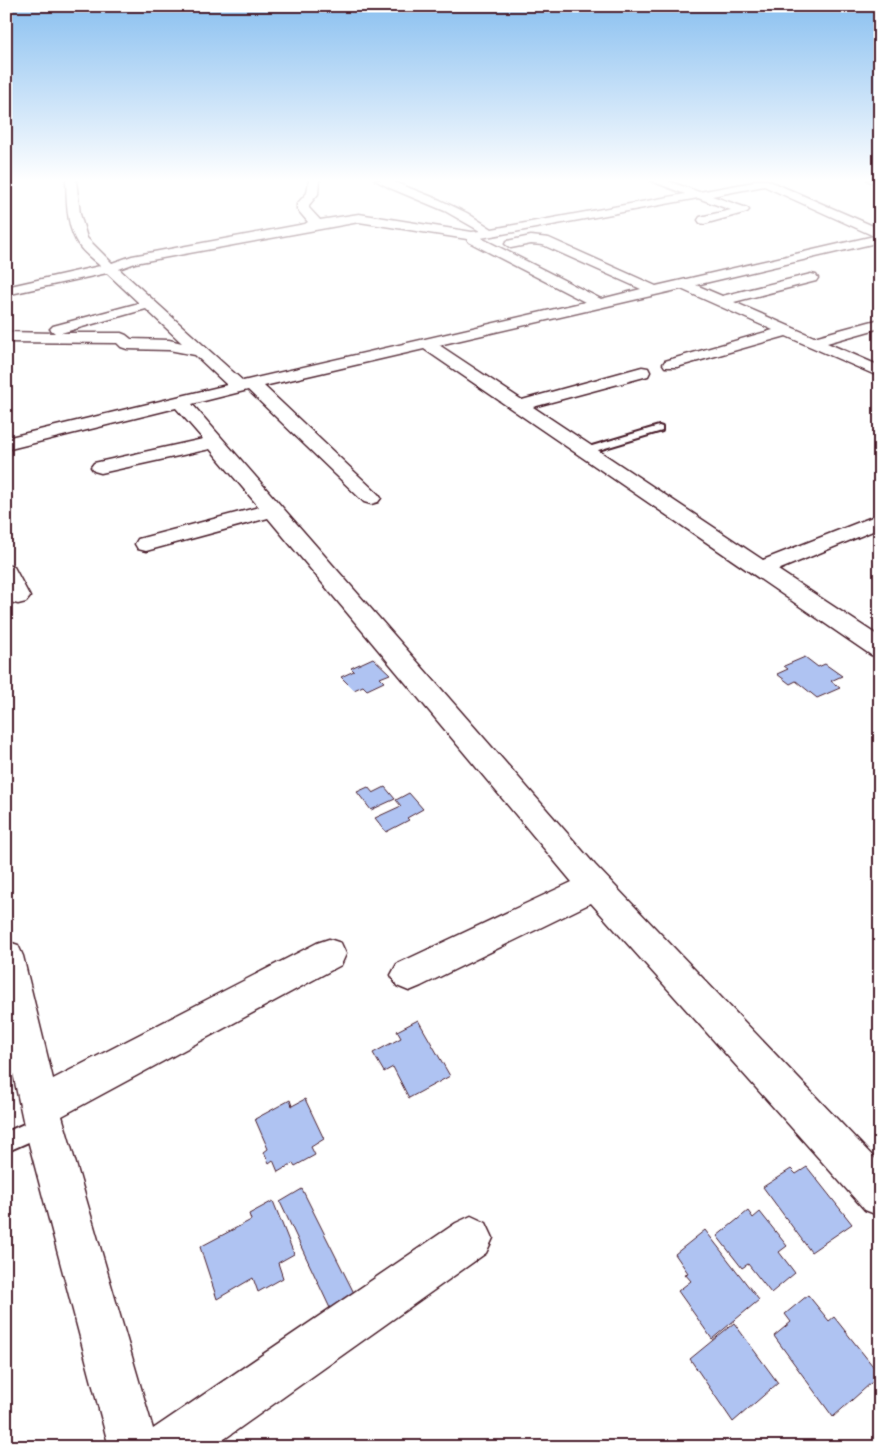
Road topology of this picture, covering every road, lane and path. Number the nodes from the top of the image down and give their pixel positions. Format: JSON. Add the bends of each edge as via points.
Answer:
{"nodes":[{"id":1,"x":88,"y":248,"type":"edge"},
{"id":2,"x":201,"y":248,"type":"edge"},
{"id":3,"x":492,"y":248,"type":"edge"},
{"id":4,"x":560,"y":248,"type":"edge"},
{"id":5,"x":838,"y":248,"type":"edge"},
{"id":6,"x":112,"y":268,"type":"junction"},
{"id":7,"x":812,"y":278,"type":"dead end"},
{"id":8,"x":682,"y":284,"type":"junction"},
{"id":9,"x":6,"y":291,"type":"edge"},
{"id":10,"x":656,"y":291,"type":"junction"},
{"id":11,"x":720,"y":301,"type":"junction"},
{"id":12,"x":150,"y":304,"type":"junction"},
{"id":13,"x":600,"y":304,"type":"junction"},
{"id":14,"x":880,"y":323,"type":"edge"},
{"id":15,"x":58,"y":329,"type":"junction"},
{"id":16,"x":787,"y":331,"type":"junction"},
{"id":17,"x":180,"y":332,"type":"junction"},
{"id":18,"x":6,"y":337,"type":"edge"},
{"id":19,"x":812,"y":342,"type":"junction"},
{"id":20,"x":427,"y":344,"type":"junction"},
{"id":21,"x":200,"y":351,"type":"junction"},
{"id":22,"x":671,"y":364,"type":"dead end"},
{"id":23,"x":642,"y":372,"type":"dead end"},
{"id":24,"x":880,"y":372,"type":"edge"},
{"id":25,"x":245,"y":386,"type":"junction"},
{"id":26,"x":180,"y":401,"type":"junction"},
{"id":27,"x":519,"y":406,"type":"junction"},
{"id":28,"x":659,"y":429,"type":"dead end"},
{"id":29,"x":215,"y":442,"type":"junction"},
{"id":30,"x":6,"y":444,"type":"edge"},
{"id":31,"x":585,"y":451,"type":"junction"},
{"id":32,"x":101,"y":467,"type":"dead end"},
{"id":33,"x":371,"y":498,"type":"dead end"},
{"id":34,"x":274,"y":510,"type":"junction"},
{"id":35,"x":880,"y":520,"type":"edge"},
{"id":36,"x":146,"y":544,"type":"dead end"},
{"id":37,"x":761,"y":570,"type":"junction"},
{"id":38,"x":6,"y":572,"type":"edge"},
{"id":39,"x":18,"y":597,"type":"dead end"},
{"id":40,"x":880,"y":649,"type":"edge"},
{"id":41,"x":596,"y":886,"type":"junction"},
{"id":42,"x":329,"y":954,"type":"dead end"},
{"id":43,"x":6,"y":956,"type":"edge"},
{"id":44,"x":409,"y":975,"type":"dead end"},
{"id":45,"x":42,"y":1116,"type":"junction"},
{"id":46,"x":6,"y":1142,"type":"edge"},
{"id":47,"x":880,"y":1195,"type":"edge"},
{"id":48,"x":471,"y":1238,"type":"dead end"},
{"id":49,"x":134,"y":1447,"type":"edge"},
{"id":50,"x":170,"y":1447,"type":"edge"}],
"edges":[{"from":1,"to":6,"type":"street"},
{"from":2,"to":6,"type":"street","via":[[140,258]]},
{"from":3,"to":13,"type":"street"},
{"from":4,"to":10,"type":"street"},
{"from":5,"to":8,"type":"street"},
{"from":6,"to":9,"type":"street"},
{"from":6,"to":12,"type":"street"},
{"from":7,"to":11,"type":"street"},
{"from":8,"to":10,"type":"street"},
{"from":8,"to":11,"type":"street"},
{"from":10,"to":13,"type":"street"},
{"from":11,"to":16,"type":"street"},
{"from":12,"to":15,"type":"street"},
{"from":12,"to":17,"type":"street"},
{"from":13,"to":20,"type":"street"},
{"from":14,"to":19,"type":"street"},
{"from":15,"to":17,"type":"street","via":[[98,327]]},
{"from":15,"to":18,"type":"street"},
{"from":16,"to":19,"type":"street"},
{"from":16,"to":22,"type":"street"},
{"from":17,"to":21,"type":"street"},
{"from":18,"to":21,"type":"street","via":[[121,338],[127,344],[170,345]]},
{"from":19,"to":24,"type":"street"},
{"from":20,"to":25,"type":"street"},
{"from":20,"to":27,"type":"street"},
{"from":21,"to":25,"type":"street"},
{"from":23,"to":27,"type":"street"},
{"from":25,"to":26,"type":"street"},
{"from":25,"to":33,"type":"street"},
{"from":26,"to":29,"type":"street"},
{"from":26,"to":30,"type":"street"},
{"from":27,"to":31,"type":"street"},
{"from":28,"to":31,"type":"lane"},
{"from":29,"to":32,"type":"street"},
{"from":29,"to":34,"type":"street"},
{"from":31,"to":37,"type":"street"},
{"from":34,"to":36,"type":"street"},
{"from":34,"to":41,"type":"street"},
{"from":35,"to":37,"type":"street"},
{"from":37,"to":40,"type":"street"},
{"from":38,"to":39,"type":"street"},
{"from":41,"to":44,"type":"street"},
{"from":41,"to":47,"type":"street"},
{"from":42,"to":45,"type":"street"},
{"from":43,"to":45,"type":"street"},
{"from":45,"to":46,"type":"lane"},
{"from":45,"to":49,"type":"street"},
{"from":48,"to":50,"type":"street"}]}
